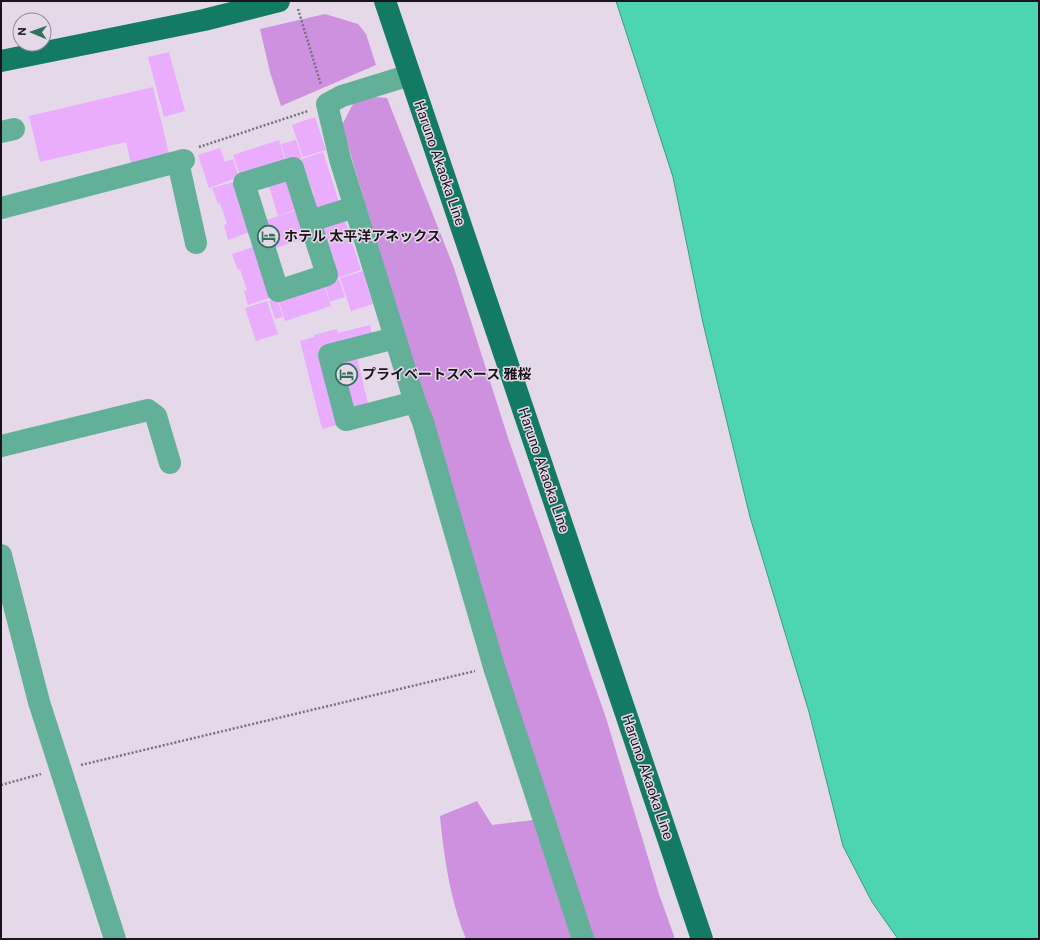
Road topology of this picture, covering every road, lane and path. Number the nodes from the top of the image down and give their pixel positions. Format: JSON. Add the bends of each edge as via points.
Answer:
{"nodes":[{"id":1,"x":385,"y":1,"type":"edge"},
{"id":2,"x":288,"y":4,"type":"edge"},
{"id":3,"x":1,"y":61,"type":"edge"},
{"id":4,"x":410,"y":75,"type":"junction"},
{"id":5,"x":327,"y":104,"type":"junction"},
{"id":6,"x":181,"y":161,"type":"junction"},
{"id":7,"x":355,"y":207,"type":"junction"},
{"id":8,"x":1,"y":208,"type":"edge"},
{"id":9,"x":310,"y":221,"type":"junction"},
{"id":10,"x":196,"y":243,"type":"dead end"},
{"id":11,"x":395,"y":338,"type":"junction"},
{"id":12,"x":414,"y":402,"type":"junction"},
{"id":13,"x":1,"y":446,"type":"edge"},
{"id":14,"x":170,"y":463,"type":"dead end"},
{"id":15,"x":1,"y":554,"type":"edge"},
{"id":16,"x":494,"y":667,"type":"junction"},
{"id":17,"x":61,"y":769,"type":"junction"},
{"id":18,"x":1,"y":785,"type":"edge"},
{"id":19,"x":115,"y":939,"type":"edge"},
{"id":20,"x":583,"y":939,"type":"edge"},
{"id":21,"x":702,"y":939,"type":"edge"}],
"edges":[{"from":1,"to":4,"type":"main road","name":"Haruno Akaoka Line"},
{"from":2,"to":3,"type":"main road"},
{"from":2,"to":5,"type":"path","via":[[299,18]]},
{"from":4,"to":5,"type":"street","via":[[342,96]]},
{"from":4,"to":21,"type":"main road","name":"Haruno Akaoka Line"},
{"from":5,"to":6,"type":"path","via":[[209,142],[186,153]]},
{"from":5,"to":7,"type":"street"},
{"from":6,"to":8,"type":"street"},
{"from":6,"to":10,"type":"street"},
{"from":7,"to":9,"type":"street"},
{"from":7,"to":11,"type":"street"},
{"from":9,"to":9,"type":"street","via":[[294,168],[244,184],[278,290],[327,275]]},
{"from":11,"to":12,"type":"street"},
{"from":11,"to":12,"type":"street","via":[[329,355],[346,420]]},
{"from":12,"to":16,"type":"street","via":[[423,422]]},
{"from":13,"to":14,"type":"street","via":[[148,410],[156,416]]},
{"from":15,"to":17,"type":"street","via":[[39,702]]},
{"from":16,"to":17,"type":"path"},
{"from":16,"to":20,"type":"street"},
{"from":17,"to":18,"type":"path"},
{"from":17,"to":19,"type":"street"}]}
